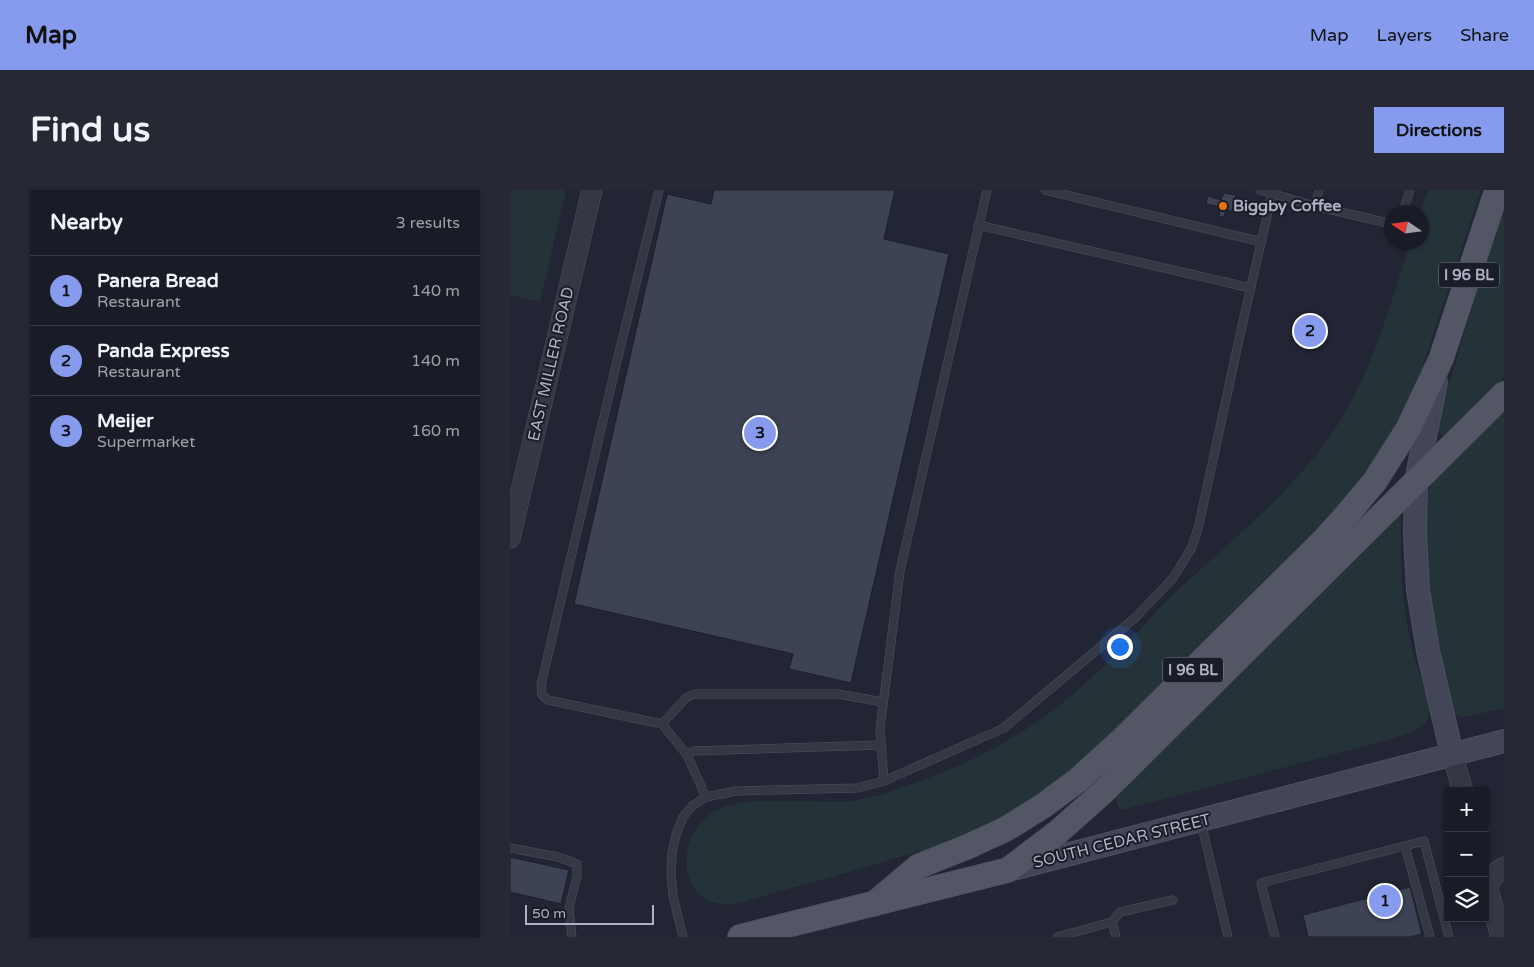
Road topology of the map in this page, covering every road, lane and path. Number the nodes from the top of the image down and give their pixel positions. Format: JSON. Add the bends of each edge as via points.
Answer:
{"nodes":[{"id":1,"x":592,"y":190,"type":"edge"},
{"id":2,"x":659,"y":190,"type":"edge"},
{"id":3,"x":987,"y":190,"type":"edge"},
{"id":4,"x":1045,"y":190,"type":"edge"},
{"id":5,"x":1260,"y":190,"type":"edge"},
{"id":6,"x":1319,"y":190,"type":"edge"},
{"id":7,"x":1410,"y":190,"type":"edge"},
{"id":8,"x":1497,"y":190,"type":"edge"},
{"id":9,"x":1273,"y":192,"type":"edge"},
{"id":10,"x":1405,"y":205,"type":"edge"},
{"id":11,"x":1315,"y":206,"type":"junction"},
{"id":12,"x":1384,"y":222,"type":"edge"},
{"id":13,"x":978,"y":225,"type":"junction"},
{"id":14,"x":1262,"y":242,"type":"junction"},
{"id":15,"x":1251,"y":288,"type":"junction"},
{"id":16,"x":1441,"y":359,"type":"junction"},
{"id":17,"x":1504,"y":394,"type":"edge"},
{"id":18,"x":1416,"y":481,"type":"junction"},
{"id":19,"x":510,"y":538,"type":"edge"},
{"id":20,"x":883,"y":702,"type":"junction"},
{"id":21,"x":662,"y":724,"type":"junction"},
{"id":22,"x":1504,"y":741,"type":"edge"},
{"id":23,"x":881,"y":746,"type":"junction"},
{"id":24,"x":1452,"y":754,"type":"junction"},
{"id":25,"x":687,"y":755,"type":"junction"},
{"id":26,"x":884,"y":781,"type":"junction"},
{"id":27,"x":1462,"y":787,"type":"edge"},
{"id":28,"x":706,"y":797,"type":"junction"},
{"id":29,"x":1200,"y":821,"type":"junction"},
{"id":30,"x":1405,"y":846,"type":"junction"},
{"id":31,"x":510,"y":848,"type":"edge"},
{"id":32,"x":1504,"y":867,"type":"edge"},
{"id":33,"x":1008,"y":870,"type":"junction"},
{"id":34,"x":1489,"y":878,"type":"edge"},
{"id":35,"x":1489,"y":892,"type":"edge"},
{"id":36,"x":1173,"y":900,"type":"dead end"},
{"id":37,"x":874,"y":904,"type":"junction"},
{"id":38,"x":1112,"y":922,"type":"junction"},
{"id":39,"x":572,"y":937,"type":"edge"},
{"id":40,"x":683,"y":937,"type":"edge"},
{"id":41,"x":740,"y":937,"type":"edge"},
{"id":42,"x":1057,"y":937,"type":"edge"},
{"id":43,"x":1116,"y":937,"type":"edge"},
{"id":44,"x":1228,"y":937,"type":"edge"},
{"id":45,"x":1275,"y":937,"type":"edge"},
{"id":46,"x":1430,"y":937,"type":"edge"},
{"id":47,"x":1449,"y":937,"type":"edge"},
{"id":48,"x":1501,"y":937,"type":"edge"}],
"edges":[{"from":1,"to":19,"type":"street","name":"EAST MILLER ROAD"},
{"from":2,"to":21,"type":"lane","via":[[541,685],[542,695],[548,700]]},
{"from":3,"to":13,"type":"lane"},
{"from":4,"to":14,"type":"lane"},
{"from":5,"to":9,"type":"lane"},
{"from":6,"to":11,"type":"lane"},
{"from":7,"to":10,"type":"lane"},
{"from":8,"to":16,"type":"main road","number":"I 96 BL"},
{"from":9,"to":11,"type":"lane"},
{"from":9,"to":14,"type":"lane"},
{"from":11,"to":12,"type":"lane"},
{"from":13,"to":15,"type":"lane"},
{"from":13,"to":20,"type":"lane","via":[[900,572]]},
{"from":14,"to":15,"type":"lane"},
{"from":15,"to":26,"type":"lane","via":[[1198,529],[1191,549],[1173,578],[1136,617],[1004,728]]},
{"from":16,"to":18,"type":"main road"},
{"from":16,"to":37,"type":"main road","number":"I 96 BL","via":[[1408,429],[1364,496],[1323,541],[1106,755],[1043,806],[993,836],[919,866]]},
{"from":17,"to":18,"type":"main road","number":"I 96 BL"},
{"from":18,"to":24,"type":"main road","via":[[1414,535],[1418,590],[1428,651]]},
{"from":18,"to":33,"type":"main road","number":"I 96 BL","via":[[1102,793]]},
{"from":20,"to":21,"type":"lane","via":[[838,694],[694,694],[686,698]]},
{"from":20,"to":23,"type":"lane"},
{"from":21,"to":25,"type":"lane"},
{"from":22,"to":24,"type":"main road","name":"SOUTH CEDAR STREET"},
{"from":23,"to":25,"type":"lane","via":[[693,751]]},
{"from":23,"to":26,"type":"lane"},
{"from":24,"to":27,"type":"street"},
{"from":24,"to":29,"type":"main road","name":"SOUTH CEDAR STREET"},
{"from":25,"to":28,"type":"lane"},
{"from":26,"to":28,"type":"lane","via":[[858,788],[736,791]]},
{"from":28,"to":40,"type":"lane","via":[[683,817],[672,853],[674,896]]},
{"from":29,"to":33,"type":"main road","name":"SOUTH CEDAR STREET"},
{"from":29,"to":44,"type":"lane"},
{"from":30,"to":45,"type":"lane","via":[[1261,883]]},
{"from":30,"to":46,"type":"lane"},
{"from":30,"to":47,"type":"lane","via":[[1424,841]]},
{"from":31,"to":39,"type":"lane","via":[[577,864],[569,908]]},
{"from":32,"to":34,"type":"street"},
{"from":33,"to":37,"type":"main road","name":"SOUTH CEDAR STREET","number":"I 96 BL"},
{"from":35,"to":48,"type":"street"},
{"from":36,"to":38,"type":"lane","via":[[1120,912]]},
{"from":37,"to":41,"type":"main road","name":"SOUTH CEDAR STREET","number":"I 96 BL"},
{"from":38,"to":42,"type":"lane"},
{"from":38,"to":43,"type":"lane"}]}
